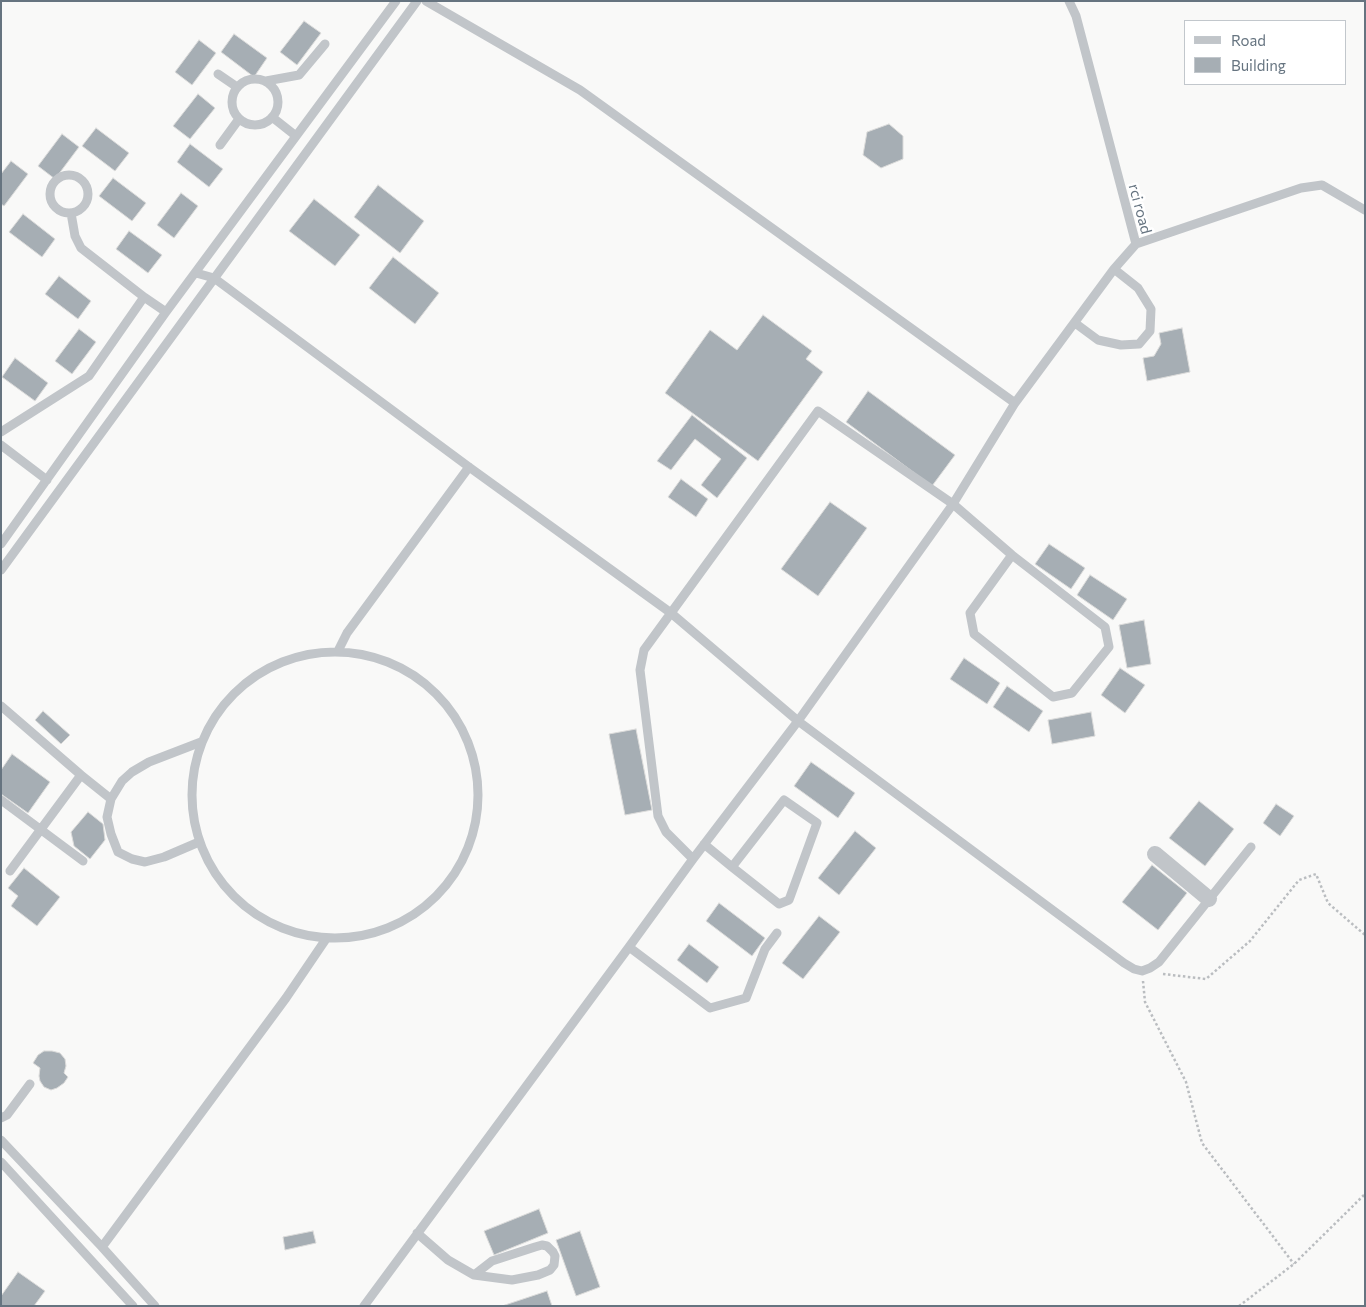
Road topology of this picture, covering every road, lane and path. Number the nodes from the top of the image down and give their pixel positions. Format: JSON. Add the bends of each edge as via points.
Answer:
{"nodes":[{"id":1,"x":396,"y":1,"type":"edge"},
{"id":2,"x":417,"y":1,"type":"edge"},
{"id":3,"x":426,"y":1,"type":"edge"},
{"id":4,"x":1069,"y":1,"type":"edge"},
{"id":5,"x":325,"y":44,"type":"dead end"},
{"id":6,"x":218,"y":74,"type":"dead end"},
{"id":7,"x":266,"y":82,"type":"junction"},
{"id":8,"x":237,"y":87,"type":"junction"},
{"id":9,"x":272,"y":117,"type":"junction"},
{"id":10,"x":239,"y":119,"type":"junction"},
{"id":11,"x":296,"y":136,"type":"junction"},
{"id":12,"x":220,"y":145,"type":"dead end"},
{"id":13,"x":1365,"y":210,"type":"edge"},
{"id":14,"x":71,"y":213,"type":"junction"},
{"id":15,"x":1136,"y":244,"type":"junction"},
{"id":16,"x":1114,"y":269,"type":"junction"},
{"id":17,"x":196,"y":273,"type":"junction"},
{"id":18,"x":214,"y":278,"type":"junction"},
{"id":19,"x":144,"y":297,"type":"junction"},
{"id":20,"x":166,"y":312,"type":"junction"},
{"id":21,"x":1074,"y":322,"type":"junction"},
{"id":22,"x":1015,"y":403,"type":"junction"},
{"id":23,"x":1,"y":432,"type":"edge"},
{"id":24,"x":1,"y":445,"type":"edge"},
{"id":25,"x":469,"y":467,"type":"junction"},
{"id":26,"x":47,"y":480,"type":"junction"},
{"id":27,"x":953,"y":504,"type":"junction"},
{"id":28,"x":1,"y":544,"type":"edge"},
{"id":29,"x":1012,"y":556,"type":"junction"},
{"id":30,"x":1,"y":570,"type":"edge"},
{"id":31,"x":671,"y":613,"type":"junction"},
{"id":32,"x":338,"y":651,"type":"junction"},
{"id":33,"x":1,"y":706,"type":"edge"},
{"id":34,"x":798,"y":721,"type":"junction"},
{"id":35,"x":201,"y":742,"type":"junction"},
{"id":36,"x":81,"y":775,"type":"junction"},
{"id":37,"x":112,"y":799,"type":"junction"},
{"id":38,"x":1,"y":800,"type":"edge"},
{"id":39,"x":41,"y":829,"type":"junction"},
{"id":40,"x":199,"y":842,"type":"junction"},
{"id":41,"x":704,"y":844,"type":"junction"},
{"id":42,"x":1251,"y":847,"type":"dead end"},
{"id":43,"x":1155,"y":854,"type":"dead end"},
{"id":44,"x":693,"y":859,"type":"junction"},
{"id":45,"x":83,"y":861,"type":"dead end"},
{"id":46,"x":732,"y":867,"type":"junction"},
{"id":47,"x":10,"y":871,"type":"dead end"},
{"id":48,"x":1209,"y":899,"type":"junction"},
{"id":49,"x":777,"y":933,"type":"dead end"},
{"id":50,"x":1365,"y":935,"type":"edge"},
{"id":51,"x":326,"y":939,"type":"junction"},
{"id":52,"x":629,"y":947,"type":"junction"},
{"id":53,"x":1142,"y":971,"type":"junction"},
{"id":54,"x":30,"y":1084,"type":"dead end"},
{"id":55,"x":1,"y":1118,"type":"edge"},
{"id":56,"x":1,"y":1140,"type":"edge"},
{"id":57,"x":1,"y":1162,"type":"edge"},
{"id":58,"x":1365,"y":1194,"type":"edge"},
{"id":59,"x":417,"y":1233,"type":"junction"},
{"id":60,"x":102,"y":1247,"type":"junction"},
{"id":61,"x":1294,"y":1264,"type":"junction"},
{"id":62,"x":474,"y":1275,"type":"junction"},
{"id":63,"x":133,"y":1306,"type":"edge"},
{"id":64,"x":155,"y":1306,"type":"edge"},
{"id":65,"x":364,"y":1306,"type":"edge"},
{"id":66,"x":1239,"y":1306,"type":"edge"}],
"edges":[{"from":1,"to":11,"type":"lane"},
{"from":2,"to":18,"type":"lane"},
{"from":3,"to":22,"type":"lane","via":[[580,90]]},
{"from":4,"to":15,"type":"lane","name":"rci road","via":[[1076,16]]},
{"from":5,"to":7,"type":"lane","via":[[299,75]]},
{"from":6,"to":8,"type":"lane"},
{"from":7,"to":8,"type":"lane","via":[[250,79]]},
{"from":7,"to":9,"type":"lane","via":[[272,86],[278,99],[278,107]]},
{"from":8,"to":10,"type":"lane","via":[[231,102],[232,110]]},
{"from":9,"to":10,"type":"lane","via":[[257,126]]},
{"from":9,"to":11,"type":"lane"},
{"from":10,"to":12,"type":"lane"},
{"from":11,"to":17,"type":"lane"},
{"from":13,"to":15,"type":"lane","name":"rci road","via":[[1322,185],[1301,188]]},
{"from":14,"to":14,"type":"lane","via":[[59,211],[50,194],[55,182],[65,176],[77,177],[88,192],[83,208]]},
{"from":14,"to":19,"type":"lane","via":[[81,248]]},
{"from":15,"to":16,"type":"lane"},
{"from":16,"to":21,"type":"lane"},
{"from":16,"to":21,"type":"lane","via":[[1138,288],[1151,309],[1150,331],[1140,344],[1122,345],[1098,340]]},
{"from":17,"to":18,"type":"lane"},
{"from":17,"to":20,"type":"lane"},
{"from":18,"to":25,"type":"lane"},
{"from":18,"to":30,"type":"lane"},
{"from":19,"to":20,"type":"lane"},
{"from":19,"to":23,"type":"lane","via":[[89,376]]},
{"from":20,"to":26,"type":"lane"},
{"from":21,"to":22,"type":"lane"},
{"from":22,"to":27,"type":"lane"},
{"from":24,"to":26,"type":"lane"},
{"from":25,"to":31,"type":"lane"},
{"from":25,"to":32,"type":"lane","via":[[347,633]]},
{"from":26,"to":28,"type":"lane"},
{"from":27,"to":29,"type":"lane"},
{"from":27,"to":31,"type":"lane","via":[[818,412]]},
{"from":27,"to":34,"type":"lane"},
{"from":29,"to":29,"type":"lane","via":[[1105,627],[1109,647],[1072,693],[1054,697],[974,634],[970,613]]},
{"from":31,"to":34,"type":"lane"},
{"from":31,"to":44,"type":"lane","via":[[644,650],[640,670],[658,816],[666,832]]},
{"from":32,"to":35,"type":"lane","via":[[313,652],[266,668],[227,700]]},
{"from":32,"to":51,"type":"lane","via":[[366,654],[394,663],[440,696],[470,745],[477,773],[478,801],[474,830],[465,857],[431,902],[408,919],[382,931],[355,938]]},
{"from":33,"to":36,"type":"lane"},
{"from":34,"to":41,"type":"lane"},
{"from":34,"to":53,"type":"lane","via":[[1124,963]]},
{"from":35,"to":37,"type":"lane","via":[[132,772],[122,781]]},
{"from":35,"to":40,"type":"lane","via":[[195,762],[191,802]]},
{"from":36,"to":37,"type":"lane"},
{"from":36,"to":39,"type":"lane"},
{"from":37,"to":40,"type":"lane","via":[[107,817],[111,834],[118,852],[132,859],[146,862]]},
{"from":38,"to":39,"type":"lane"},
{"from":39,"to":45,"type":"lane"},
{"from":39,"to":47,"type":"lane"},
{"from":40,"to":51,"type":"lane","via":[[219,879],[248,910],[285,930]]},
{"from":41,"to":44,"type":"lane"},
{"from":41,"to":46,"type":"lane"},
{"from":42,"to":48,"type":"lane"},
{"from":43,"to":48,"type":"street"},
{"from":44,"to":52,"type":"lane"},
{"from":46,"to":46,"type":"lane","via":[[784,800],[817,823],[789,900],[779,904]]},
{"from":48,"to":53,"type":"lane","via":[[1159,962]]},
{"from":49,"to":52,"type":"lane","via":[[765,949],[746,998],[710,1008]]},
{"from":50,"to":53,"type":"path","via":[[1328,903],[1316,874],[1299,880],[1250,940],[1206,979]]},
{"from":51,"to":60,"type":"lane"},
{"from":52,"to":59,"type":"lane"},
{"from":53,"to":61,"type":"path","via":[[1145,1002],[1186,1082],[1202,1143]]},
{"from":54,"to":55,"type":"lane","via":[[7,1116]]},
{"from":56,"to":60,"type":"lane"},
{"from":57,"to":63,"type":"lane"},
{"from":58,"to":61,"type":"path"},
{"from":59,"to":62,"type":"lane","via":[[448,1260]]},
{"from":59,"to":65,"type":"lane"},
{"from":60,"to":64,"type":"lane"},
{"from":61,"to":66,"type":"path"},
{"from":62,"to":62,"type":"lane","via":[[492,1261],[542,1245],[555,1256],[550,1270],[538,1276],[512,1280]]}]}
